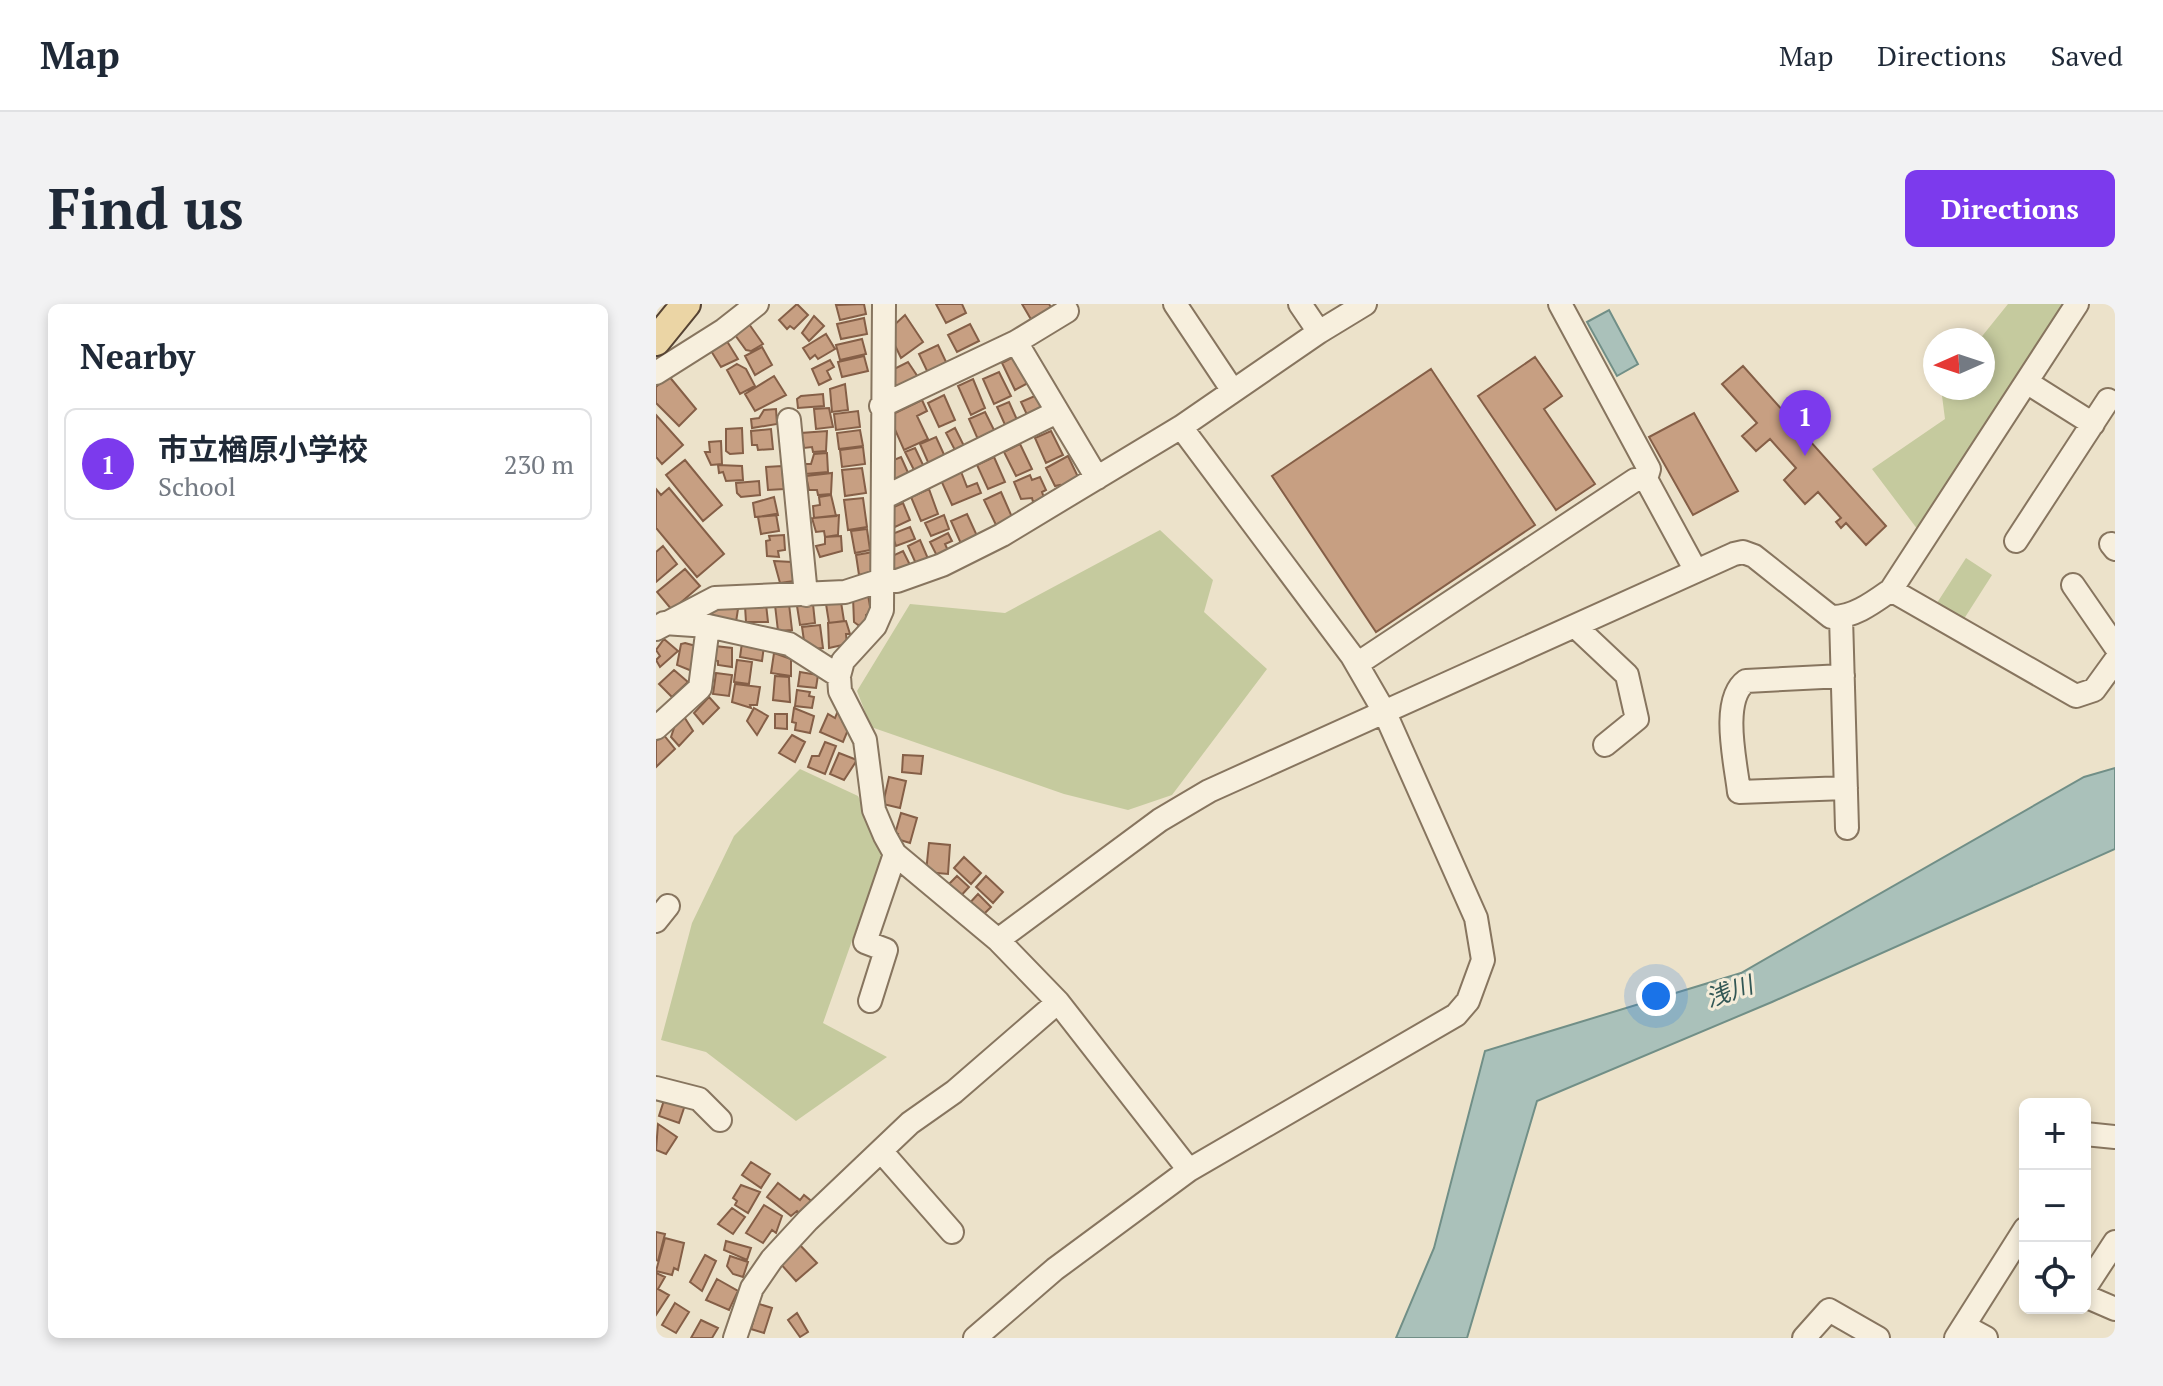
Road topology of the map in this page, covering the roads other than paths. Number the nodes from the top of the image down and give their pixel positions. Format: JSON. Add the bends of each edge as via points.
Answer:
{"nodes":[{"id":1,"x":686,"y":304,"type":"edge"},
{"id":2,"x":757,"y":304,"type":"edge"},
{"id":3,"x":884,"y":304,"type":"edge"},
{"id":4,"x":1175,"y":304,"type":"edge"},
{"id":5,"x":1300,"y":304,"type":"edge"},
{"id":6,"x":1365,"y":304,"type":"edge"},
{"id":7,"x":1560,"y":304,"type":"edge"},
{"id":8,"x":2077,"y":304,"type":"edge"},
{"id":9,"x":1069,"y":306,"type":"edge"},
{"id":10,"x":1319,"y":332,"type":"junction"},
{"id":11,"x":656,"y":341,"type":"edge"},
{"id":12,"x":1016,"y":342,"type":"junction"},
{"id":13,"x":656,"y":373,"type":"edge"},
{"id":14,"x":2028,"y":383,"type":"junction"},
{"id":15,"x":1233,"y":391,"type":"junction"},
{"id":16,"x":2108,"y":400,"type":"dead end"},
{"id":17,"x":881,"y":406,"type":"junction"},
{"id":18,"x":1057,"y":412,"type":"junction"},
{"id":19,"x":789,"y":420,"type":"dead end"},
{"id":20,"x":2093,"y":424,"type":"junction"},
{"id":21,"x":1181,"y":427,"type":"junction"},
{"id":22,"x":1097,"y":478,"type":"junction"},
{"id":23,"x":1646,"y":479,"type":"junction"},
{"id":24,"x":883,"y":498,"type":"junction"},
{"id":25,"x":2016,"y":541,"type":"dead end"},
{"id":26,"x":1696,"y":571,"type":"junction"},
{"id":27,"x":882,"y":580,"type":"junction"},
{"id":28,"x":2073,"y":585,"type":"dead end"},
{"id":29,"x":1891,"y":590,"type":"junction"},
{"id":30,"x":806,"y":595,"type":"junction"},
{"id":31,"x":1836,"y":617,"type":"junction"},
{"id":32,"x":658,"y":623,"type":"edge"},
{"id":33,"x":708,"y":626,"type":"junction"},
{"id":34,"x":1576,"y":627,"type":"junction"},
{"id":35,"x":2115,"y":646,"type":"edge"},
{"id":36,"x":2115,"y":661,"type":"edge"},
{"id":37,"x":1357,"y":664,"type":"junction"},
{"id":38,"x":839,"y":676,"type":"junction"},
{"id":39,"x":1843,"y":676,"type":"junction"},
{"id":40,"x":1385,"y":713,"type":"junction"},
{"id":41,"x":656,"y":728,"type":"edge"},
{"id":42,"x":1605,"y":745,"type":"dead end"},
{"id":43,"x":1846,"y":788,"type":"junction"},
{"id":44,"x":1847,"y":828,"type":"dead end"},
{"id":45,"x":895,"y":854,"type":"junction"},
{"id":46,"x":998,"y":940,"type":"junction"},
{"id":47,"x":870,"y":1001,"type":"dead end"},
{"id":48,"x":1058,"y":1002,"type":"junction"},
{"id":49,"x":656,"y":1088,"type":"edge"},
{"id":50,"x":720,"y":1120,"type":"dead end"},
{"id":51,"x":2091,"y":1135,"type":"edge"},
{"id":52,"x":2115,"y":1137,"type":"edge"},
{"id":53,"x":881,"y":1151,"type":"junction"},
{"id":54,"x":1189,"y":1170,"type":"junction"},
{"id":55,"x":952,"y":1232,"type":"dead end"},
{"id":56,"x":2021,"y":1242,"type":"edge"},
{"id":57,"x":2115,"y":1242,"type":"edge"},
{"id":58,"x":2015,"y":1265,"type":"edge"},
{"id":59,"x":2091,"y":1279,"type":"edge"},
{"id":60,"x":2091,"y":1299,"type":"edge"},
{"id":61,"x":2115,"y":1309,"type":"edge"},
{"id":62,"x":1960,"y":1332,"type":"edge"},
{"id":63,"x":735,"y":1338,"type":"edge"},
{"id":64,"x":975,"y":1338,"type":"edge"},
{"id":65,"x":1804,"y":1338,"type":"edge"},
{"id":66,"x":1878,"y":1338,"type":"edge"},
{"id":67,"x":1986,"y":1338,"type":"edge"}],
"edges":[{"from":1,"to":11,"type":"main road"},
{"from":2,"to":13,"type":"street"},
{"from":3,"to":17,"type":"street"},
{"from":4,"to":15,"type":"street"},
{"from":5,"to":10,"type":"street"},
{"from":6,"to":10,"type":"street"},
{"from":7,"to":23,"type":"street","via":[[1649,469]]},
{"from":8,"to":14,"type":"street"},
{"from":9,"to":12,"type":"street"},
{"from":10,"to":15,"type":"street"},
{"from":12,"to":17,"type":"street"},
{"from":12,"to":18,"type":"street"},
{"from":14,"to":20,"type":"street"},
{"from":14,"to":29,"type":"street"},
{"from":15,"to":21,"type":"street"},
{"from":16,"to":20,"type":"street"},
{"from":17,"to":24,"type":"street"},
{"from":18,"to":22,"type":"street"},
{"from":18,"to":24,"type":"street"},
{"from":19,"to":30,"type":"street"},
{"from":20,"to":25,"type":"street","via":[[2044,513]]},
{"from":21,"to":22,"type":"street"},
{"from":21,"to":37,"type":"street"},
{"from":22,"to":27,"type":"street","via":[[942,565],[897,581]]},
{"from":23,"to":26,"type":"street"},
{"from":23,"to":37,"type":"street","via":[[1635,480]]},
{"from":24,"to":27,"type":"street"},
{"from":26,"to":31,"type":"street","via":[[1743,552]]},
{"from":26,"to":34,"type":"street"},
{"from":27,"to":30,"type":"street","via":[[845,592]]},
{"from":27,"to":38,"type":"street","via":[[879,618],[843,661]]},
{"from":28,"to":35,"type":"street"},
{"from":29,"to":31,"type":"street"},
{"from":29,"to":36,"type":"street","via":[[2076,696],[2094,690]]},
{"from":30,"to":32,"type":"street","via":[[715,598]]},
{"from":31,"to":39,"type":"street"},
{"from":32,"to":33,"type":"street"},
{"from":33,"to":38,"type":"street","via":[[789,644]]},
{"from":33,"to":41,"type":"street","via":[[700,688]]},
{"from":34,"to":40,"type":"street"},
{"from":34,"to":42,"type":"street","via":[[1627,675],[1637,719]]},
{"from":37,"to":40,"type":"street"},
{"from":38,"to":45,"type":"street","via":[[840,691],[865,740],[874,810]]},
{"from":39,"to":43,"type":"street"},
{"from":39,"to":43,"type":"street","via":[[1746,681],[1739,686],[1731,719],[1739,792]]},
{"from":40,"to":46,"type":"street","via":[[1209,791],[1160,820]]},
{"from":40,"to":54,"type":"street","via":[[1476,918],[1483,953],[1478,981],[1468,1001],[1437,1028]]},
{"from":43,"to":44,"type":"street"},
{"from":45,"to":46,"type":"street"},
{"from":45,"to":47,"type":"street","via":[[865,942],[886,950]]},
{"from":46,"to":48,"type":"street"},
{"from":48,"to":53,"type":"street"},
{"from":48,"to":54,"type":"street"},
{"from":49,"to":50,"type":"street","via":[[699,1099]]},
{"from":51,"to":52,"type":"street"},
{"from":53,"to":55,"type":"street"},
{"from":53,"to":63,"type":"street","via":[[772,1259],[752,1288]]},
{"from":54,"to":64,"type":"street","via":[[1055,1269]]},
{"from":56,"to":58,"type":"street"},
{"from":57,"to":59,"type":"street"},
{"from":58,"to":62,"type":"street"},
{"from":60,"to":61,"type":"street"},
{"from":62,"to":67,"type":"street"},
{"from":65,"to":66,"type":"street","via":[[1829,1310]]}]}
